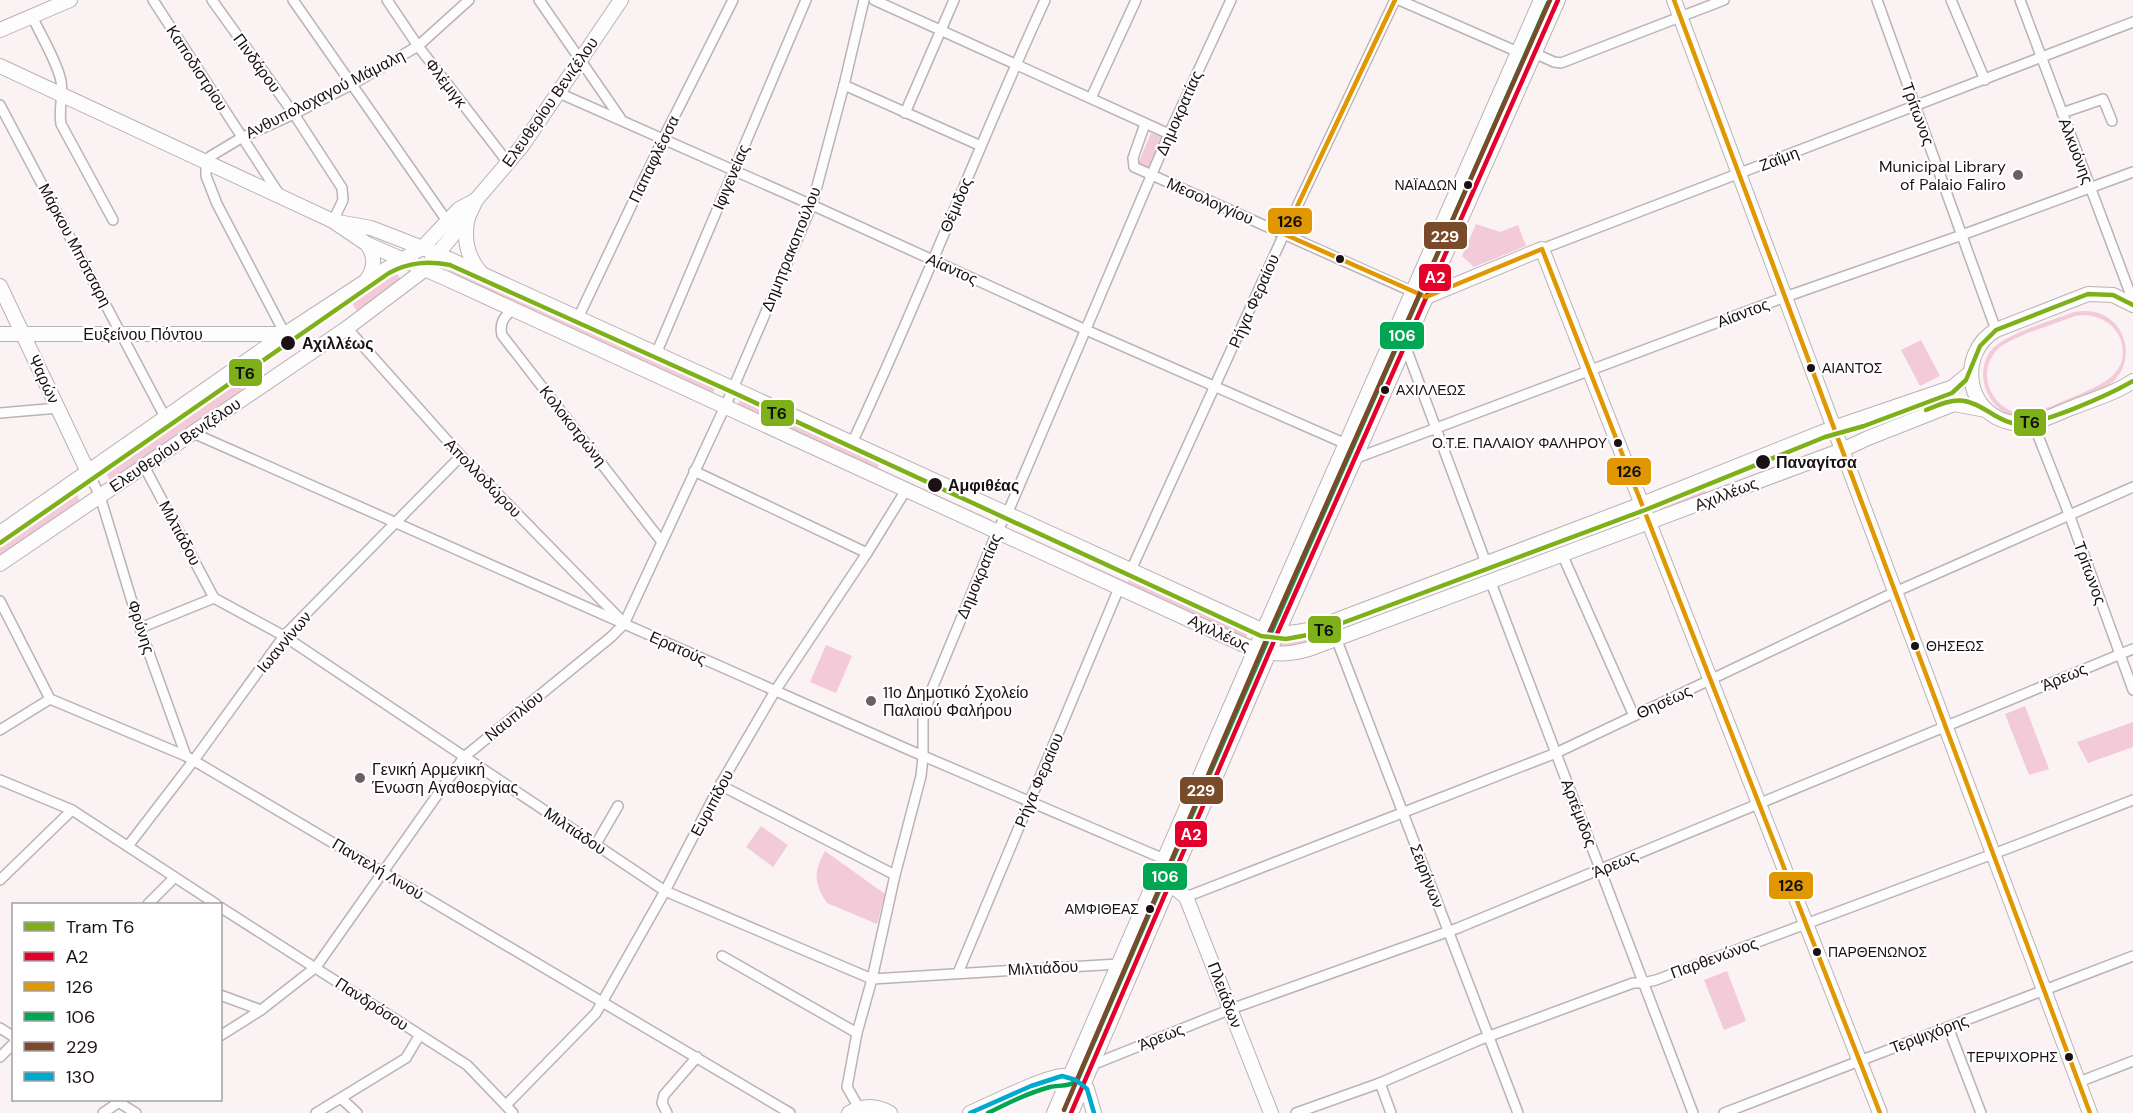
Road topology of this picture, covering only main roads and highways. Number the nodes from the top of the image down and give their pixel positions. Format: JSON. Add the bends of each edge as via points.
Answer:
{"nodes":[{"id":1,"x":70,"y":0,"type":"edge"},
{"id":2,"x":621,"y":0,"type":"edge"},
{"id":3,"x":1541,"y":0,"type":"edge"},
{"id":4,"x":1558,"y":0,"type":"edge"},
{"id":5,"x":1674,"y":0,"type":"edge"},
{"id":6,"x":0,"y":30,"type":"edge"},
{"id":7,"x":3,"y":69,"type":"edge"},
{"id":8,"x":476,"y":200,"type":"junction"},
{"id":9,"x":468,"y":217,"type":"junction"},
{"id":10,"x":333,"y":221,"type":"junction"},
{"id":11,"x":367,"y":244,"type":"junction"},
{"id":12,"x":422,"y":248,"type":"junction"},
{"id":13,"x":438,"y":254,"type":"junction"},
{"id":14,"x":401,"y":260,"type":"junction"},
{"id":15,"x":424,"y":270,"type":"junction"},
{"id":16,"x":481,"y":273,"type":"junction"},
{"id":17,"x":366,"y":281,"type":"junction"},
{"id":18,"x":0,"y":286,"type":"edge"},
{"id":19,"x":1420,"y":295,"type":"junction"},
{"id":20,"x":2133,"y":303,"type":"edge"},
{"id":21,"x":0,"y":334,"type":"edge"},
{"id":22,"x":23,"y":334,"type":"junction"},
{"id":23,"x":285,"y":334,"type":"junction"},
{"id":24,"x":1970,"y":373,"type":"junction"},
{"id":25,"x":2133,"y":381,"type":"edge"},
{"id":26,"x":1986,"y":410,"type":"junction"},
{"id":27,"x":1833,"y":428,"type":"junction"},
{"id":28,"x":1842,"y":450,"type":"junction"},
{"id":29,"x":88,"y":472,"type":"junction"},
{"id":30,"x":1642,"y":504,"type":"junction"},
{"id":31,"x":1649,"y":523,"type":"junction"},
{"id":32,"x":0,"y":533,"type":"edge"},
{"id":33,"x":0,"y":564,"type":"edge"},
{"id":34,"x":1270,"y":632,"type":"junction"},
{"id":35,"x":1255,"y":650,"type":"junction"},
{"id":36,"x":1269,"y":654,"type":"junction"},
{"id":37,"x":1170,"y":885,"type":"junction"},
{"id":38,"x":1070,"y":1077,"type":"junction"},
{"id":39,"x":1083,"y":1085,"type":"junction"},
{"id":40,"x":854,"y":1111,"type":"edge"},
{"id":41,"x":890,"y":1113,"type":"edge"},
{"id":42,"x":970,"y":1113,"type":"edge"},
{"id":43,"x":1054,"y":1113,"type":"edge"},
{"id":44,"x":1071,"y":1113,"type":"edge"},
{"id":45,"x":1094,"y":1113,"type":"edge"},
{"id":46,"x":1271,"y":1113,"type":"edge"},
{"id":47,"x":1880,"y":1113,"type":"edge"},
{"id":48,"x":2090,"y":1113,"type":"edge"}],
"edges":[{"from":1,"to":6,"type":"main road"},
{"from":2,"to":8,"type":"main road","name":"Ελευθερίου Βενιζέλου","via":[[508,164]]},
{"from":3,"to":19,"type":"main road"},
{"from":4,"to":19,"type":"main road"},
{"from":5,"to":27,"type":"main road"},
{"from":7,"to":10,"type":"main road","name":"Αχιλλέως"},
{"from":8,"to":9,"type":"main road","name":"Ελευθερίου Βενιζέλου"},
{"from":8,"to":12,"type":"main road","name":"Ελευθερίου Βενιζέλου","via":[[459,209]]},
{"from":9,"to":13,"type":"main road","name":"Ελευθερίου Βενιζέλου"},
{"from":9,"to":16,"type":"main road","via":[[468,249]]},
{"from":10,"to":11,"type":"main road","name":"Αχιλλέως"},
{"from":10,"to":12,"type":"main road","name":"Αχιλλέως","via":[[371,228]]},
{"from":11,"to":14,"type":"main road","name":"Αχιλλέως"},
{"from":11,"to":17,"type":"main road","via":[[374,263]]},
{"from":12,"to":13,"type":"main road","name":"Αχιλλέως"},
{"from":12,"to":14,"type":"main road","name":"Ελευθερίου Βενιζέλου"},
{"from":13,"to":15,"type":"main road","name":"Ελευθερίου Βενιζέλου"},
{"from":13,"to":16,"type":"main road","name":"Αχιλλέως"},
{"from":14,"to":15,"type":"main road","name":"Αχιλλέως"},
{"from":14,"to":17,"type":"main road","name":"Ελευθερίου Βενιζέλου"},
{"from":15,"to":33,"type":"main road","name":"Ελευθερίου Βενιζέλου","via":[[347,328]]},
{"from":15,"to":35,"type":"main road","name":"Αχιλλέως"},
{"from":16,"to":34,"type":"main road","name":"Αχιλλέως"},
{"from":17,"to":23,"type":"main road","name":"Ελευθερίου Βενιζέλου"},
{"from":18,"to":22,"type":"main road","name":"Ψαρών"},
{"from":19,"to":30,"type":"main road","name":"Ζαΐμη","via":[[1542,249]]},
{"from":19,"to":34,"type":"main road","via":[[1346,444]]},
{"from":19,"to":34,"type":"main road","via":[[1405,345]]},
{"from":20,"to":24,"type":"main road","via":[[2113,295],[2088,294],[1996,330],[1977,348]]},
{"from":21,"to":22,"type":"main road","name":"Ευξείνου Πόντου"},
{"from":22,"to":23,"type":"main road","name":"Ευξείνου Πόντου"},
{"from":22,"to":29,"type":"main road","name":"Ψαρών"},
{"from":23,"to":29,"type":"main road","name":"Ελευθερίου Βενιζέλου"},
{"from":24,"to":26,"type":"main road","via":[[1976,396]]},
{"from":24,"to":27,"type":"main road","name":"Αχιλλέως","via":[[1953,387]]},
{"from":25,"to":26,"type":"main road","name":"Αχιλλέως","via":[[2033,423],[2007,422]]},
{"from":26,"to":28,"type":"main road","name":"Αχιλλέως","via":[[1954,405]]},
{"from":27,"to":28,"type":"main road"},
{"from":27,"to":30,"type":"main road","name":"Αχιλλέως"},
{"from":28,"to":31,"type":"main road","name":"Αχιλλέως"},
{"from":28,"to":48,"type":"main road"},
{"from":29,"to":32,"type":"main road","name":"Ελευθερίου Βενιζέλου"},
{"from":30,"to":31,"type":"main road"},
{"from":30,"to":34,"type":"main road","name":"Αχιλλέως","via":[[1316,628]]},
{"from":31,"to":36,"type":"main road","name":"Αχιλλέως","via":[[1336,639],[1297,652]]},
{"from":31,"to":47,"type":"main road"},
{"from":34,"to":35,"type":"main road"},
{"from":34,"to":36,"type":"main road"},
{"from":35,"to":36,"type":"main road","name":"Αχιλλέως"},
{"from":35,"to":38,"type":"main road"},
{"from":36,"to":37,"type":"main road"},
{"from":37,"to":39,"type":"main road"},
{"from":37,"to":46,"type":"main road","name":"Πλειάδων","via":[[1186,897]]},
{"from":38,"to":39,"type":"main road"},
{"from":38,"to":42,"type":"main road","via":[[1048,1079]]},
{"from":38,"to":43,"type":"main road"},
{"from":39,"to":44,"type":"main road"},
{"from":39,"to":45,"type":"main road"},
{"from":40,"to":41,"type":"main road","via":[[875,1107]]}]}
